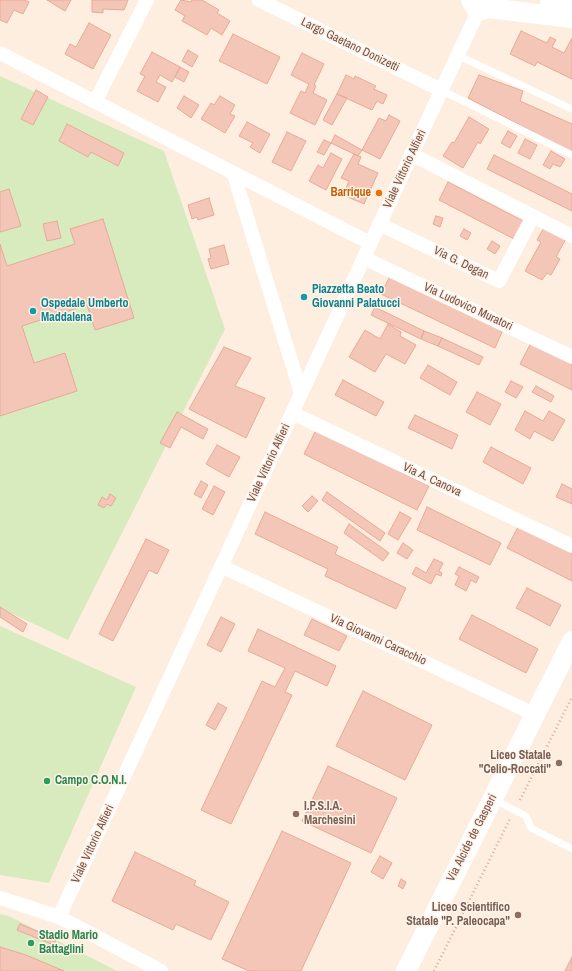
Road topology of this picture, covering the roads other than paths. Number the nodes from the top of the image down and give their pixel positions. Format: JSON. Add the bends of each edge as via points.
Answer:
{"nodes":[{"id":1,"x":147,"y":0,"type":"edge"},
{"id":2,"x":259,"y":0,"type":"edge"},
{"id":3,"x":550,"y":0,"type":"edge"},
{"id":4,"x":477,"y":3,"type":"edge"},
{"id":5,"x":572,"y":3,"type":"edge"},
{"id":6,"x":572,"y":18,"type":"edge"},
{"id":7,"x":0,"y":53,"type":"edge"},
{"id":8,"x":457,"y":55,"type":"junction"},
{"id":9,"x":441,"y":90,"type":"junction"},
{"id":10,"x":95,"y":102,"type":"junction"},
{"id":11,"x":572,"y":109,"type":"edge"},
{"id":12,"x":411,"y":154,"type":"junction"},
{"id":13,"x":572,"y":155,"type":"edge"},
{"id":14,"x":234,"y":175,"type":"junction"},
{"id":15,"x":532,"y":216,"type":"junction"},
{"id":16,"x":379,"y":224,"type":"junction"},
{"id":17,"x":572,"y":236,"type":"edge"},
{"id":18,"x":370,"y":243,"type":"junction"},
{"id":19,"x":364,"y":258,"type":"junction"},
{"id":20,"x":572,"y":357,"type":"edge"},
{"id":21,"x":301,"y":393,"type":"junction"},
{"id":22,"x":292,"y":413,"type":"junction"},
{"id":23,"x":572,"y":546,"type":"edge"},
{"id":24,"x":221,"y":566,"type":"junction"},
{"id":25,"x":572,"y":641,"type":"edge"},
{"id":26,"x":534,"y":714,"type":"junction"},
{"id":27,"x":492,"y":799,"type":"junction"},
{"id":28,"x":572,"y":848,"type":"edge"},
{"id":29,"x":0,"y":898,"type":"edge"},
{"id":30,"x":59,"y":917,"type":"junction"},
{"id":31,"x":162,"y":971,"type":"edge"},
{"id":32,"x":406,"y":971,"type":"edge"}],
"edges":[{"from":1,"to":10,"type":"street"},
{"from":2,"to":9,"type":"street","name":"Largo Gaetano Donizetti"},
{"from":3,"to":5,"type":"street"},
{"from":4,"to":6,"type":"street"},
{"from":4,"to":8,"type":"street","name":"Viale Vittorio Alfieri"},
{"from":7,"to":10,"type":"street"},
{"from":8,"to":9,"type":"street","name":"Viale Vittorio Alfieri"},
{"from":8,"to":11,"type":"lane"},
{"from":9,"to":12,"type":"street","name":"Viale Vittorio Alfieri"},
{"from":9,"to":13,"type":"lane"},
{"from":10,"to":14,"type":"street"},
{"from":12,"to":15,"type":"street"},
{"from":12,"to":16,"type":"street","name":"Viale Vittorio Alfieri"},
{"from":14,"to":18,"type":"street"},
{"from":14,"to":21,"type":"street"},
{"from":15,"to":16,"type":"street","name":"Via G. Degan","via":[[499,281]]},
{"from":15,"to":17,"type":"street"},
{"from":16,"to":18,"type":"street","name":"Viale Vittorio Alfieri"},
{"from":18,"to":19,"type":"street","name":"Viale Vittorio Alfieri"},
{"from":19,"to":20,"type":"street","name":"Via Ludovico Muratori"},
{"from":19,"to":21,"type":"street","name":"Viale Vittorio Alfieri"},
{"from":21,"to":22,"type":"street","name":"Viale Vittorio Alfieri"},
{"from":22,"to":23,"type":"street","name":"Via A. Canova"},
{"from":22,"to":24,"type":"street","name":"Viale Vittorio Alfieri"},
{"from":24,"to":26,"type":"street","name":"Via Giovanni Caracchio"},
{"from":24,"to":30,"type":"street","name":"Viale Vittorio Alfieri"},
{"from":25,"to":26,"type":"street","name":"Via Alcide de Gasperi"},
{"from":26,"to":27,"type":"street","name":"Via Alcide de Gasperi"},
{"from":27,"to":28,"type":"lane","via":[[526,816],[531,828]]},
{"from":27,"to":32,"type":"street","name":"Via Alcide de Gasperi"},
{"from":29,"to":30,"type":"street"},
{"from":30,"to":31,"type":"street"}]}
